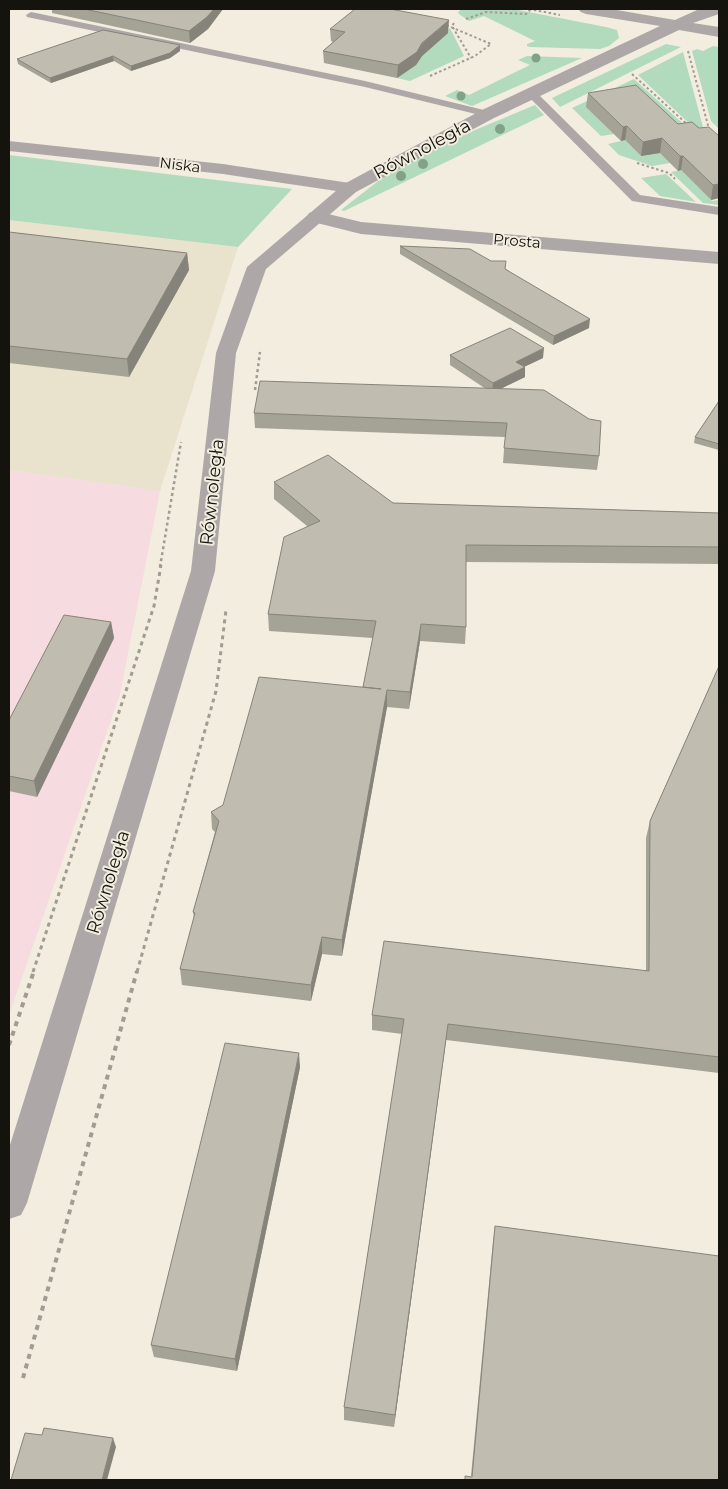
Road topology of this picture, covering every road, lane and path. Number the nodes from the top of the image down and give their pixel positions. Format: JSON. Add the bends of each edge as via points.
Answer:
{"nodes":[{"id":1,"x":531,"y":9,"type":"edge"},
{"id":2,"x":586,"y":9,"type":"edge"},
{"id":3,"x":697,"y":14,"type":"edge"},
{"id":4,"x":31,"y":15,"type":"dead end"},
{"id":5,"x":466,"y":19,"type":"dead end"},
{"id":6,"x":454,"y":23,"type":"dead end"},
{"id":7,"x":443,"y":24,"type":"edge"},
{"id":8,"x":452,"y":26,"type":"junction"},
{"id":9,"x":719,"y":32,"type":"edge"},
{"id":10,"x":687,"y":47,"type":"dead end"},
{"id":11,"x":471,"y":58,"type":"junction"},
{"id":12,"x":640,"y":70,"type":"dead end"},
{"id":13,"x":398,"y":92,"type":"junction"},
{"id":14,"x":532,"y":94,"type":"junction"},
{"id":15,"x":488,"y":114,"type":"junction"},
{"id":16,"x":692,"y":129,"type":"edge"},
{"id":17,"x":710,"y":134,"type":"edge"},
{"id":18,"x":9,"y":146,"type":"edge"},
{"id":19,"x":350,"y":188,"type":"junction"},
{"id":20,"x":719,"y":211,"type":"edge"},
{"id":21,"x":316,"y":217,"type":"junction"},
{"id":22,"x":719,"y":258,"type":"edge"},
{"id":23,"x":261,"y":344,"type":"dead end"},
{"id":24,"x":255,"y":392,"type":"dead end"},
{"id":25,"x":181,"y":442,"type":"dead end"},
{"id":26,"x":227,"y":604,"type":"dead end"},
{"id":27,"x":9,"y":1045,"type":"edge"},
{"id":28,"x":9,"y":1203,"type":"edge"},
{"id":29,"x":23,"y":1378,"type":"dead end"}],
"edges":[{"from":1,"to":5,"type":"path","via":[[526,14],[486,12]]},
{"from":2,"to":3,"type":"street"},
{"from":3,"to":9,"type":"street"},
{"from":3,"to":14,"type":"street","name":"Równoległa"},
{"from":4,"to":13,"type":"lane","via":[[244,57]]},
{"from":6,"to":8,"type":"path"},
{"from":7,"to":8,"type":"path"},
{"from":8,"to":11,"type":"path"},
{"from":8,"to":11,"type":"path","via":[[491,44]]},
{"from":10,"to":17,"type":"path"},
{"from":11,"to":13,"type":"path"},
{"from":12,"to":16,"type":"path","via":[[632,74]]},
{"from":13,"to":15,"type":"lane"},
{"from":14,"to":15,"type":"street","name":"Równoległa"},
{"from":14,"to":20,"type":"lane","via":[[636,198]]},
{"from":15,"to":19,"type":"street","name":"Równoległa"},
{"from":18,"to":19,"type":"street","name":"Niska"},
{"from":19,"to":21,"type":"street","name":"Równoległa"},
{"from":21,"to":22,"type":"street","name":"Prosta","via":[[361,228]]},
{"from":21,"to":28,"type":"street","name":"Równoległa","via":[[257,267],[226,353],[203,571]]},
{"from":23,"to":24,"type":"path"},
{"from":25,"to":27,"type":"path","via":[[154,606]]},
{"from":26,"to":29,"type":"path","via":[[216,690]]}]}
